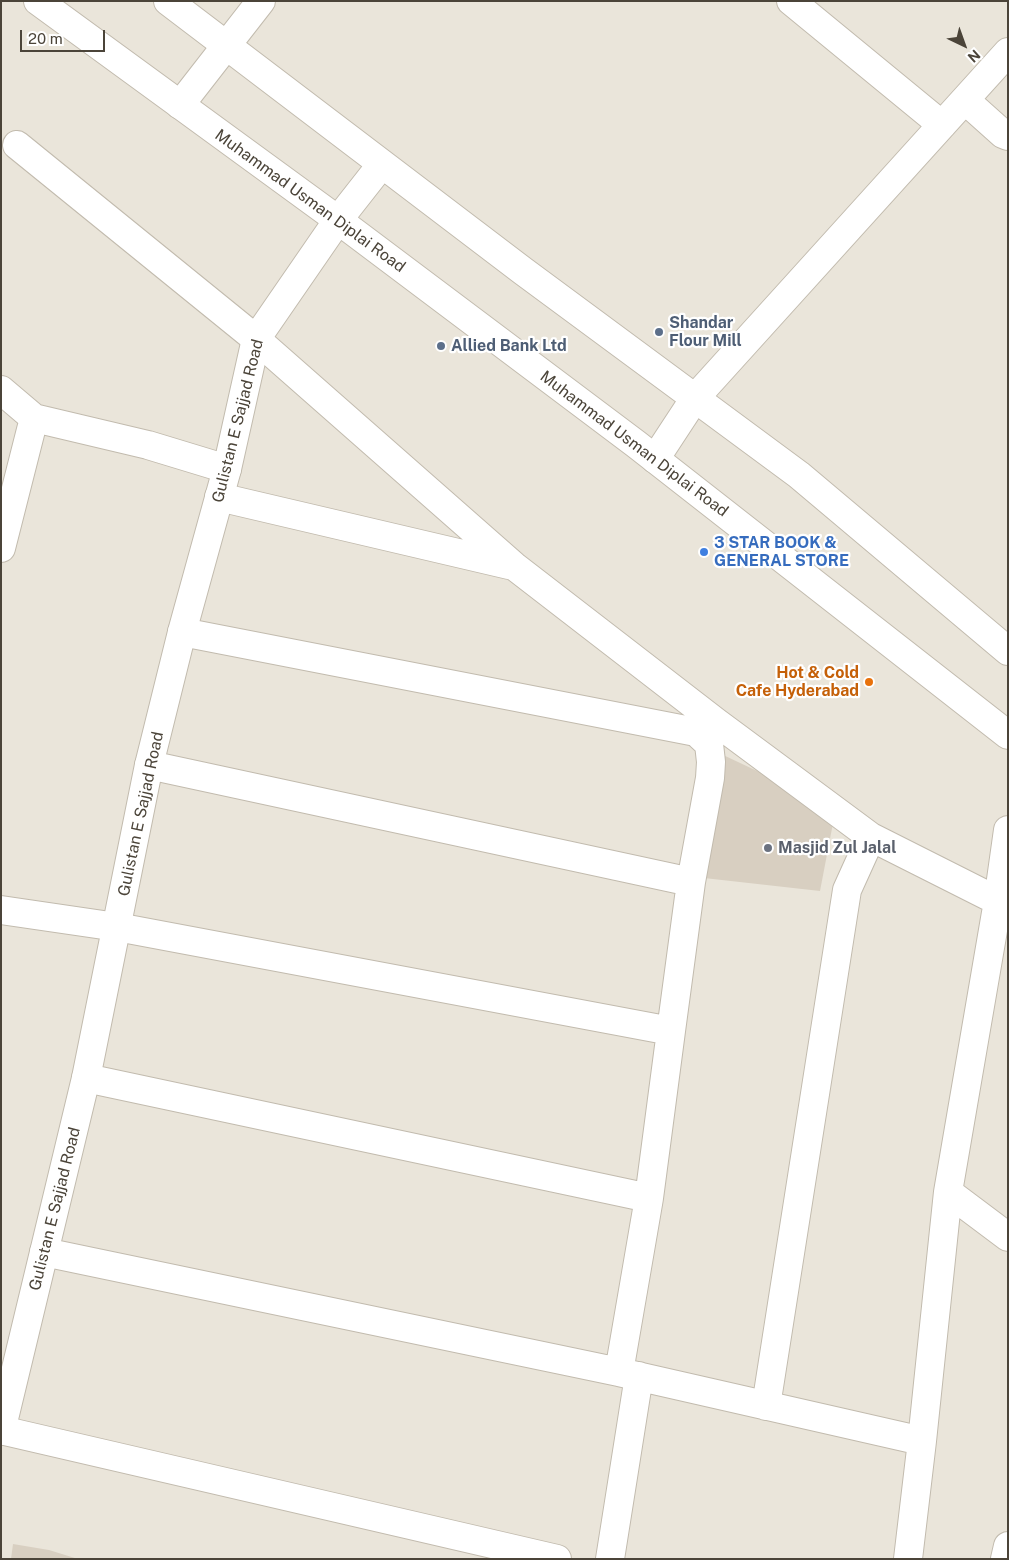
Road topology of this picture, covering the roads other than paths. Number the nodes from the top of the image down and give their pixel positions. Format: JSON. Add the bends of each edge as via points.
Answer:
{"nodes":[{"id":1,"x":38,"y":1,"type":"edge"},
{"id":2,"x":168,"y":1,"type":"edge"},
{"id":3,"x":261,"y":1,"type":"edge"},
{"id":4,"x":792,"y":1,"type":"edge"},
{"id":5,"x":226,"y":46,"type":"junction"},
{"id":6,"x":1008,"y":52,"type":"edge"},
{"id":7,"x":965,"y":100,"type":"junction"},
{"id":8,"x":180,"y":105,"type":"junction"},
{"id":9,"x":942,"y":125,"type":"junction"},
{"id":10,"x":1008,"y":136,"type":"edge"},
{"id":11,"x":17,"y":145,"type":"dead end"},
{"id":12,"x":382,"y":164,"type":"junction"},
{"id":13,"x":338,"y":220,"type":"junction"},
{"id":14,"x":256,"y":339,"type":"junction"},
{"id":15,"x":1,"y":390,"type":"edge"},
{"id":16,"x":695,"y":398,"type":"junction"},
{"id":17,"x":34,"y":418,"type":"junction"},
{"id":18,"x":655,"y":459,"type":"junction"},
{"id":19,"x":227,"y":469,"type":"junction"},
{"id":20,"x":218,"y":497,"type":"junction"},
{"id":21,"x":1,"y":548,"type":"edge"},
{"id":22,"x":514,"y":566,"type":"junction"},
{"id":23,"x":182,"y":632,"type":"junction"},
{"id":24,"x":1008,"y":651,"type":"edge"},
{"id":25,"x":1008,"y":735,"type":"edge"},
{"id":26,"x":149,"y":765,"type":"junction"},
{"id":27,"x":1008,"y":830,"type":"edge"},
{"id":28,"x":871,"y":837,"type":"junction"},
{"id":29,"x":691,"y":882,"type":"junction"},
{"id":30,"x":998,"y":901,"type":"junction"},
{"id":31,"x":1,"y":910,"type":"edge"},
{"id":32,"x":117,"y":927,"type":"junction"},
{"id":33,"x":671,"y":1032,"type":"junction"},
{"id":34,"x":86,"y":1078,"type":"junction"},
{"id":35,"x":948,"y":1192,"type":"junction"},
{"id":36,"x":649,"y":1198,"type":"junction"},
{"id":37,"x":1008,"y":1237,"type":"edge"},
{"id":38,"x":44,"y":1252,"type":"junction"},
{"id":39,"x":629,"y":1374,"type":"junction"},
{"id":40,"x":766,"y":1406,"type":"junction"},
{"id":41,"x":1,"y":1431,"type":"edge"},
{"id":42,"x":922,"y":1441,"type":"junction"},
{"id":43,"x":557,"y":1559,"type":"edge"},
{"id":44,"x":610,"y":1559,"type":"edge"},
{"id":45,"x":908,"y":1559,"type":"edge"}],
"edges":[{"from":1,"to":8,"type":"street","name":"Muhammad Usman Diplai Road"},
{"from":2,"to":5,"type":"street"},
{"from":3,"to":5,"type":"street"},
{"from":4,"to":9,"type":"street"},
{"from":5,"to":8,"type":"street"},
{"from":5,"to":12,"type":"street"},
{"from":6,"to":7,"type":"street"},
{"from":7,"to":9,"type":"street"},
{"from":7,"to":10,"type":"street"},
{"from":8,"to":13,"type":"street","name":"Muhammad Usman Diplai Road"},
{"from":9,"to":16,"type":"street"},
{"from":11,"to":14,"type":"street"},
{"from":12,"to":13,"type":"street","name":"Gulistan E Sajjad Road"},
{"from":12,"to":16,"type":"street"},
{"from":13,"to":14,"type":"street","name":"Gulistan E Sajjad Road"},
{"from":13,"to":18,"type":"street","name":"Muhammad Usman Diplai Road"},
{"from":14,"to":19,"type":"street","name":"Gulistan E Sajjad Road"},
{"from":14,"to":22,"type":"street"},
{"from":15,"to":17,"type":"street"},
{"from":16,"to":18,"type":"street"},
{"from":16,"to":24,"type":"street","via":[[799,475]]},
{"from":17,"to":19,"type":"street"},
{"from":17,"to":21,"type":"street"},
{"from":18,"to":25,"type":"street","name":"Muhammad Usman Diplai Road"},
{"from":19,"to":20,"type":"street","name":"Gulistan E Sajjad Road"},
{"from":20,"to":22,"type":"street"},
{"from":20,"to":23,"type":"street","name":"Gulistan E Sajjad Road"},
{"from":22,"to":28,"type":"street"},
{"from":23,"to":26,"type":"street","name":"Gulistan E Sajjad Road"},
{"from":23,"to":29,"type":"street","via":[[696,732],[709,744],[711,762]]},
{"from":26,"to":29,"type":"street"},
{"from":26,"to":32,"type":"street","name":"Gulistan E Sajjad Road"},
{"from":27,"to":30,"type":"street"},
{"from":28,"to":30,"type":"street"},
{"from":28,"to":40,"type":"street","via":[[847,890]]},
{"from":29,"to":33,"type":"street"},
{"from":30,"to":35,"type":"street"},
{"from":31,"to":32,"type":"street"},
{"from":32,"to":33,"type":"street"},
{"from":32,"to":34,"type":"street","name":"Gulistan E Sajjad Road"},
{"from":33,"to":36,"type":"street"},
{"from":34,"to":36,"type":"street"},
{"from":34,"to":38,"type":"street","name":"Gulistan E Sajjad Road"},
{"from":35,"to":37,"type":"street"},
{"from":35,"to":42,"type":"street"},
{"from":36,"to":39,"type":"street"},
{"from":38,"to":39,"type":"street"},
{"from":38,"to":41,"type":"street","name":"Gulistan E Sajjad Road"},
{"from":39,"to":40,"type":"street"},
{"from":39,"to":44,"type":"street"},
{"from":40,"to":42,"type":"street"},
{"from":41,"to":43,"type":"street"},
{"from":42,"to":45,"type":"street"}]}
